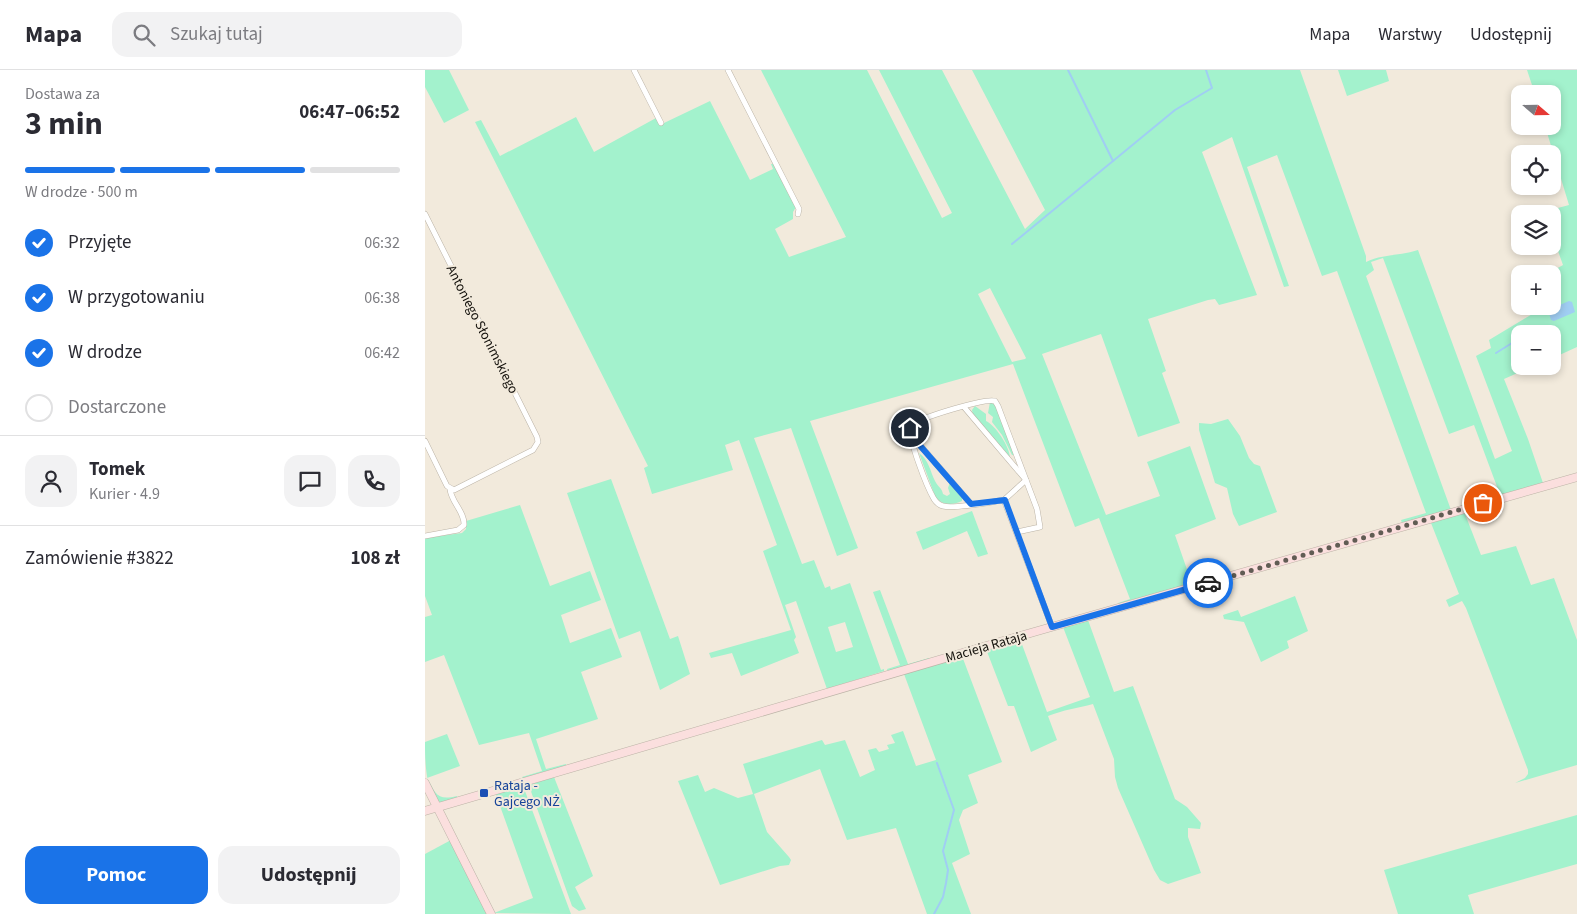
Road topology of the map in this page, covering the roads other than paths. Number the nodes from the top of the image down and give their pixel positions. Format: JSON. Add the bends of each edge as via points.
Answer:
{"nodes":[{"id":1,"x":634,"y":70,"type":"edge"},
{"id":2,"x":727,"y":70,"type":"edge"},
{"id":3,"x":661,"y":123,"type":"dead end"},
{"id":4,"x":425,"y":214,"type":"edge"},
{"id":5,"x":797,"y":214,"type":"dead end"},
{"id":6,"x":964,"y":407,"type":"junction"},
{"id":7,"x":909,"y":433,"type":"junction"},
{"id":8,"x":425,"y":441,"type":"edge"},
{"id":9,"x":1577,"y":477,"type":"edge"},
{"id":10,"x":1026,"y":480,"type":"junction"},
{"id":11,"x":450,"y":489,"type":"junction"},
{"id":12,"x":1005,"y":500,"type":"junction"},
{"id":13,"x":971,"y":504,"type":"junction"},
{"id":14,"x":1017,"y":532,"type":"junction"},
{"id":15,"x":425,"y":536,"type":"edge"},
{"id":16,"x":1052,"y":627,"type":"junction"},
{"id":17,"x":425,"y":783,"type":"edge"},
{"id":18,"x":437,"y":807,"type":"junction"},
{"id":19,"x":425,"y":811,"type":"edge"},
{"id":20,"x":491,"y":914,"type":"edge"}],
"edges":[{"from":1,"to":3,"type":"street"},
{"from":2,"to":5,"type":"street","via":[[799,209]]},
{"from":4,"to":11,"type":"street","name":"Antoniego Słonimskiego","via":[[538,444],[533,450],[456,489]]},
{"from":6,"to":7,"type":"street","via":[[916,422]]},
{"from":6,"to":10,"type":"street"},
{"from":6,"to":10,"type":"street","via":[[991,400],[997,403]]},
{"from":7,"to":13,"type":"street"},
{"from":7,"to":13,"type":"street","via":[[935,501],[944,506]]},
{"from":8,"to":11,"type":"street"},
{"from":9,"to":16,"type":"street","name":"Macieja Rataja"},
{"from":10,"to":12,"type":"street"},
{"from":10,"to":14,"type":"street","via":[[1040,528]]},
{"from":11,"to":15,"type":"street","via":[[463,518],[463,527]]},
{"from":12,"to":13,"type":"street"},
{"from":12,"to":14,"type":"street"},
{"from":14,"to":16,"type":"street"},
{"from":16,"to":18,"type":"street","name":"Macieja Rataja"},
{"from":17,"to":18,"type":"street"},
{"from":18,"to":19,"type":"street","name":"Macieja Rataja"},
{"from":18,"to":20,"type":"street"}]}
